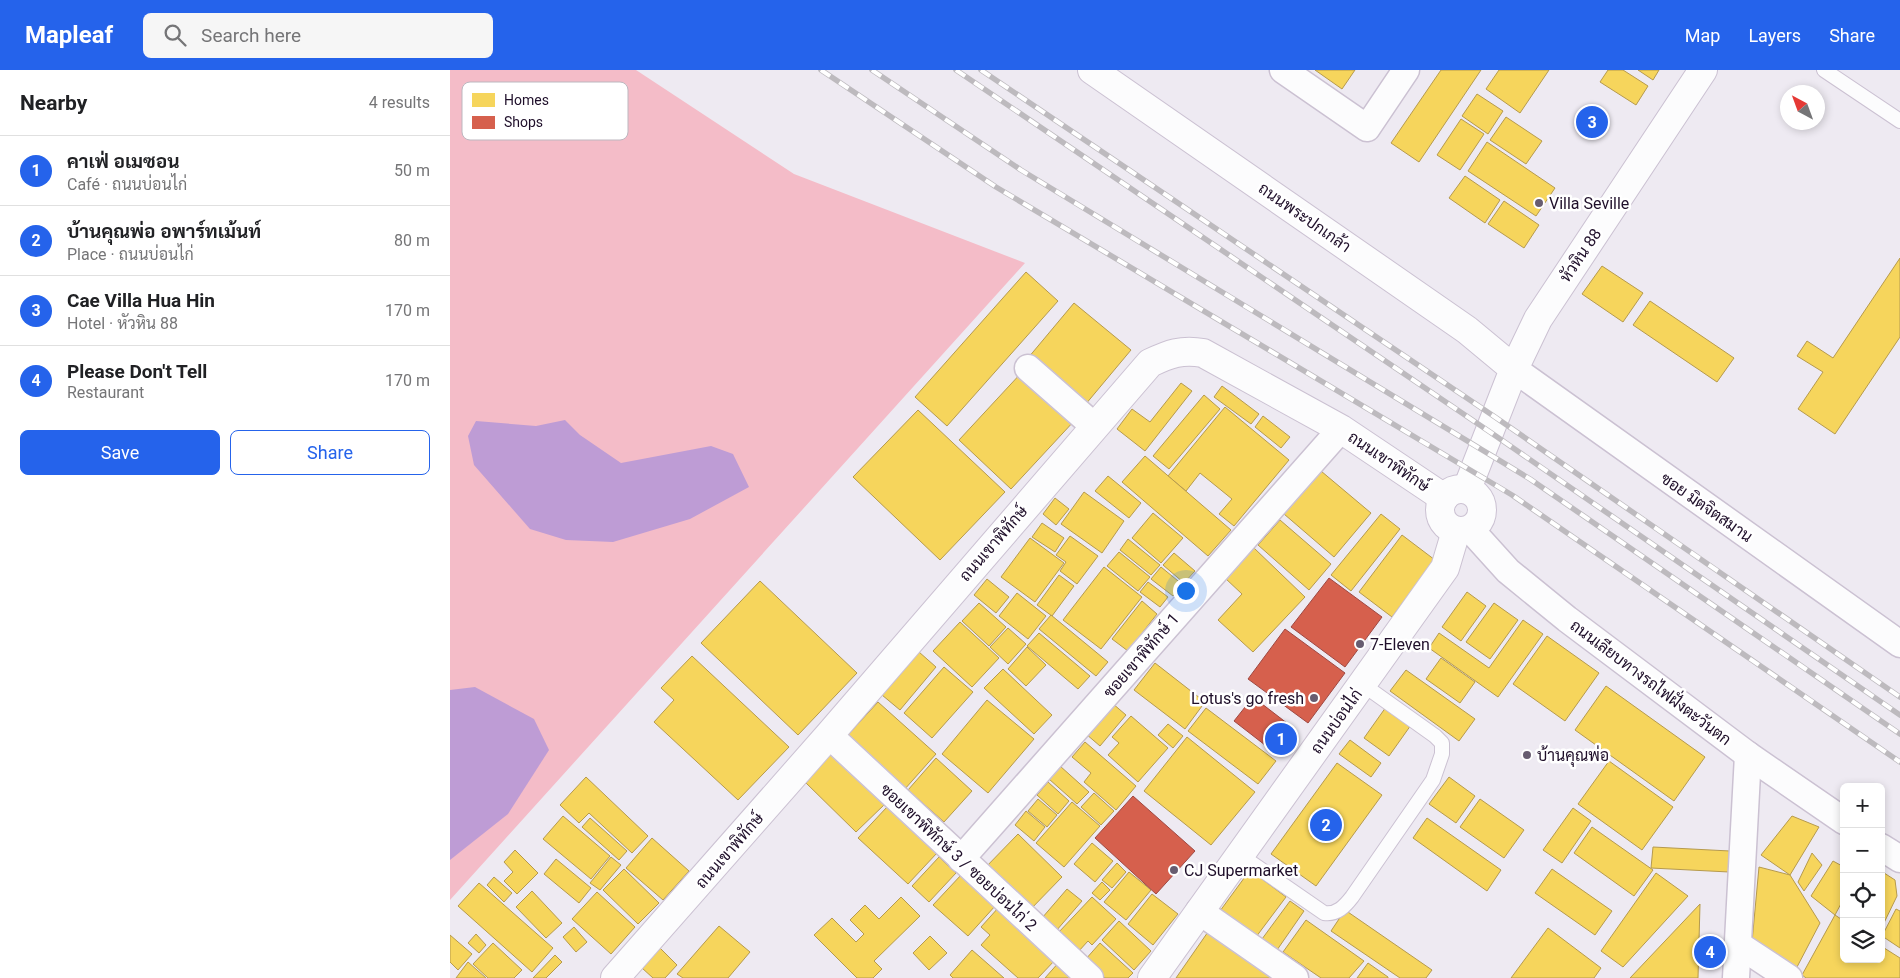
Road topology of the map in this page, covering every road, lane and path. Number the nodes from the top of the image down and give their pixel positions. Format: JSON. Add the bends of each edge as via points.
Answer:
{"nodes":[{"id":1,"x":1092,"y":70,"type":"edge"},
{"id":2,"x":1283,"y":70,"type":"edge"},
{"id":3,"x":1406,"y":70,"type":"edge"},
{"id":4,"x":1703,"y":70,"type":"edge"},
{"id":5,"x":1824,"y":70,"type":"edge"},
{"id":6,"x":1900,"y":121,"type":"edge"},
{"id":7,"x":1028,"y":368,"type":"dead end"},
{"id":8,"x":1514,"y":369,"type":"junction"},
{"id":9,"x":1094,"y":426,"type":"junction"},
{"id":10,"x":1341,"y":429,"type":"junction"},
{"id":11,"x":1455,"y":494,"type":"junction"},
{"id":12,"x":1463,"y":530,"type":"junction"},
{"id":13,"x":1900,"y":644,"type":"edge"},
{"id":14,"x":1362,"y":684,"type":"junction"},
{"id":15,"x":829,"y":735,"type":"junction"},
{"id":16,"x":1748,"y":755,"type":"junction"},
{"id":17,"x":1840,"y":818,"type":"edge"},
{"id":18,"x":1885,"y":850,"type":"edge"},
{"id":19,"x":1240,"y":855,"type":"junction"},
{"id":20,"x":961,"y":859,"type":"junction"},
{"id":21,"x":1900,"y":860,"type":"edge"},
{"id":22,"x":1200,"y":911,"type":"junction"},
{"id":23,"x":1739,"y":945,"type":"junction"},
{"id":24,"x":615,"y":978,"type":"edge"},
{"id":25,"x":1090,"y":978,"type":"edge"},
{"id":26,"x":1152,"y":978,"type":"edge"},
{"id":27,"x":1294,"y":978,"type":"edge"},
{"id":28,"x":1736,"y":978,"type":"edge"},
{"id":29,"x":1789,"y":978,"type":"edge"}],
"edges":[{"from":1,"to":8,"type":"street","name":"ถนนพระปกเกล้า","via":[[1467,330]]},
{"from":2,"to":3,"type":"street","via":[[1367,128]]},
{"from":4,"to":8,"type":"street","name":"หัวหิน 88","via":[[1538,319]]},
{"from":5,"to":6,"type":"lane"},
{"from":7,"to":9,"type":"street"},
{"from":8,"to":11,"type":"street","name":"หัวหิน 88"},
{"from":8,"to":13,"type":"street","name":"ซอย มิตจิตสมาน"},
{"from":9,"to":10,"type":"street","name":"ถนนเขาพิทักษ์","via":[[1150,363],[1171,352],[1191,351],[1204,353]]},
{"from":9,"to":15,"type":"street","name":"ถนนเขาพิทักษ์"},
{"from":10,"to":11,"type":"street","name":"ถนนเขาพิทักษ์"},
{"from":10,"to":20,"type":"street","name":"ซอยเขาพิทักษ์ 1"},
{"from":11,"to":12,"type":"street","via":[[1440,515],[1446,525]]},
{"from":11,"to":12,"type":"street","via":[[1477,496],[1482,506],[1481,518]]},
{"from":12,"to":14,"type":"street","name":"ถนนบ่อนไก่","via":[[1445,568]]},
{"from":12,"to":16,"type":"street","name":"ถนนเลียบทางรถไฟฝั่งตะวันตก","via":[[1567,619]]},
{"from":14,"to":19,"type":"street","name":"ถนนบ่อนไก่"},
{"from":14,"to":19,"type":"lane","via":[[1436,736],[1442,743],[1442,754],[1433,780],[1352,897],[1342,909],[1324,913]]},
{"from":15,"to":20,"type":"street","name":"ซอยเขาพิทักษ์ 3 / ซอยบ่อนไก่ 2"},
{"from":15,"to":24,"type":"street","name":"ถนนเขาพิทักษ์"},
{"from":16,"to":17,"type":"street","name":"ถนนเลียบทางรถไฟฝั่งตะวันตก"},
{"from":16,"to":23,"type":"street"},
{"from":18,"to":21,"type":"street"},
{"from":19,"to":22,"type":"street","name":"ถนนบ่อนไก่"},
{"from":20,"to":25,"type":"street","name":"ซอยเขาพิทักษ์ 3 / ซอยบ่อนไก่ 2"},
{"from":22,"to":26,"type":"street","name":"ถนนบ่อนไก่"},
{"from":22,"to":27,"type":"street"},
{"from":23,"to":28,"type":"street"},
{"from":23,"to":29,"type":"street"}]}
